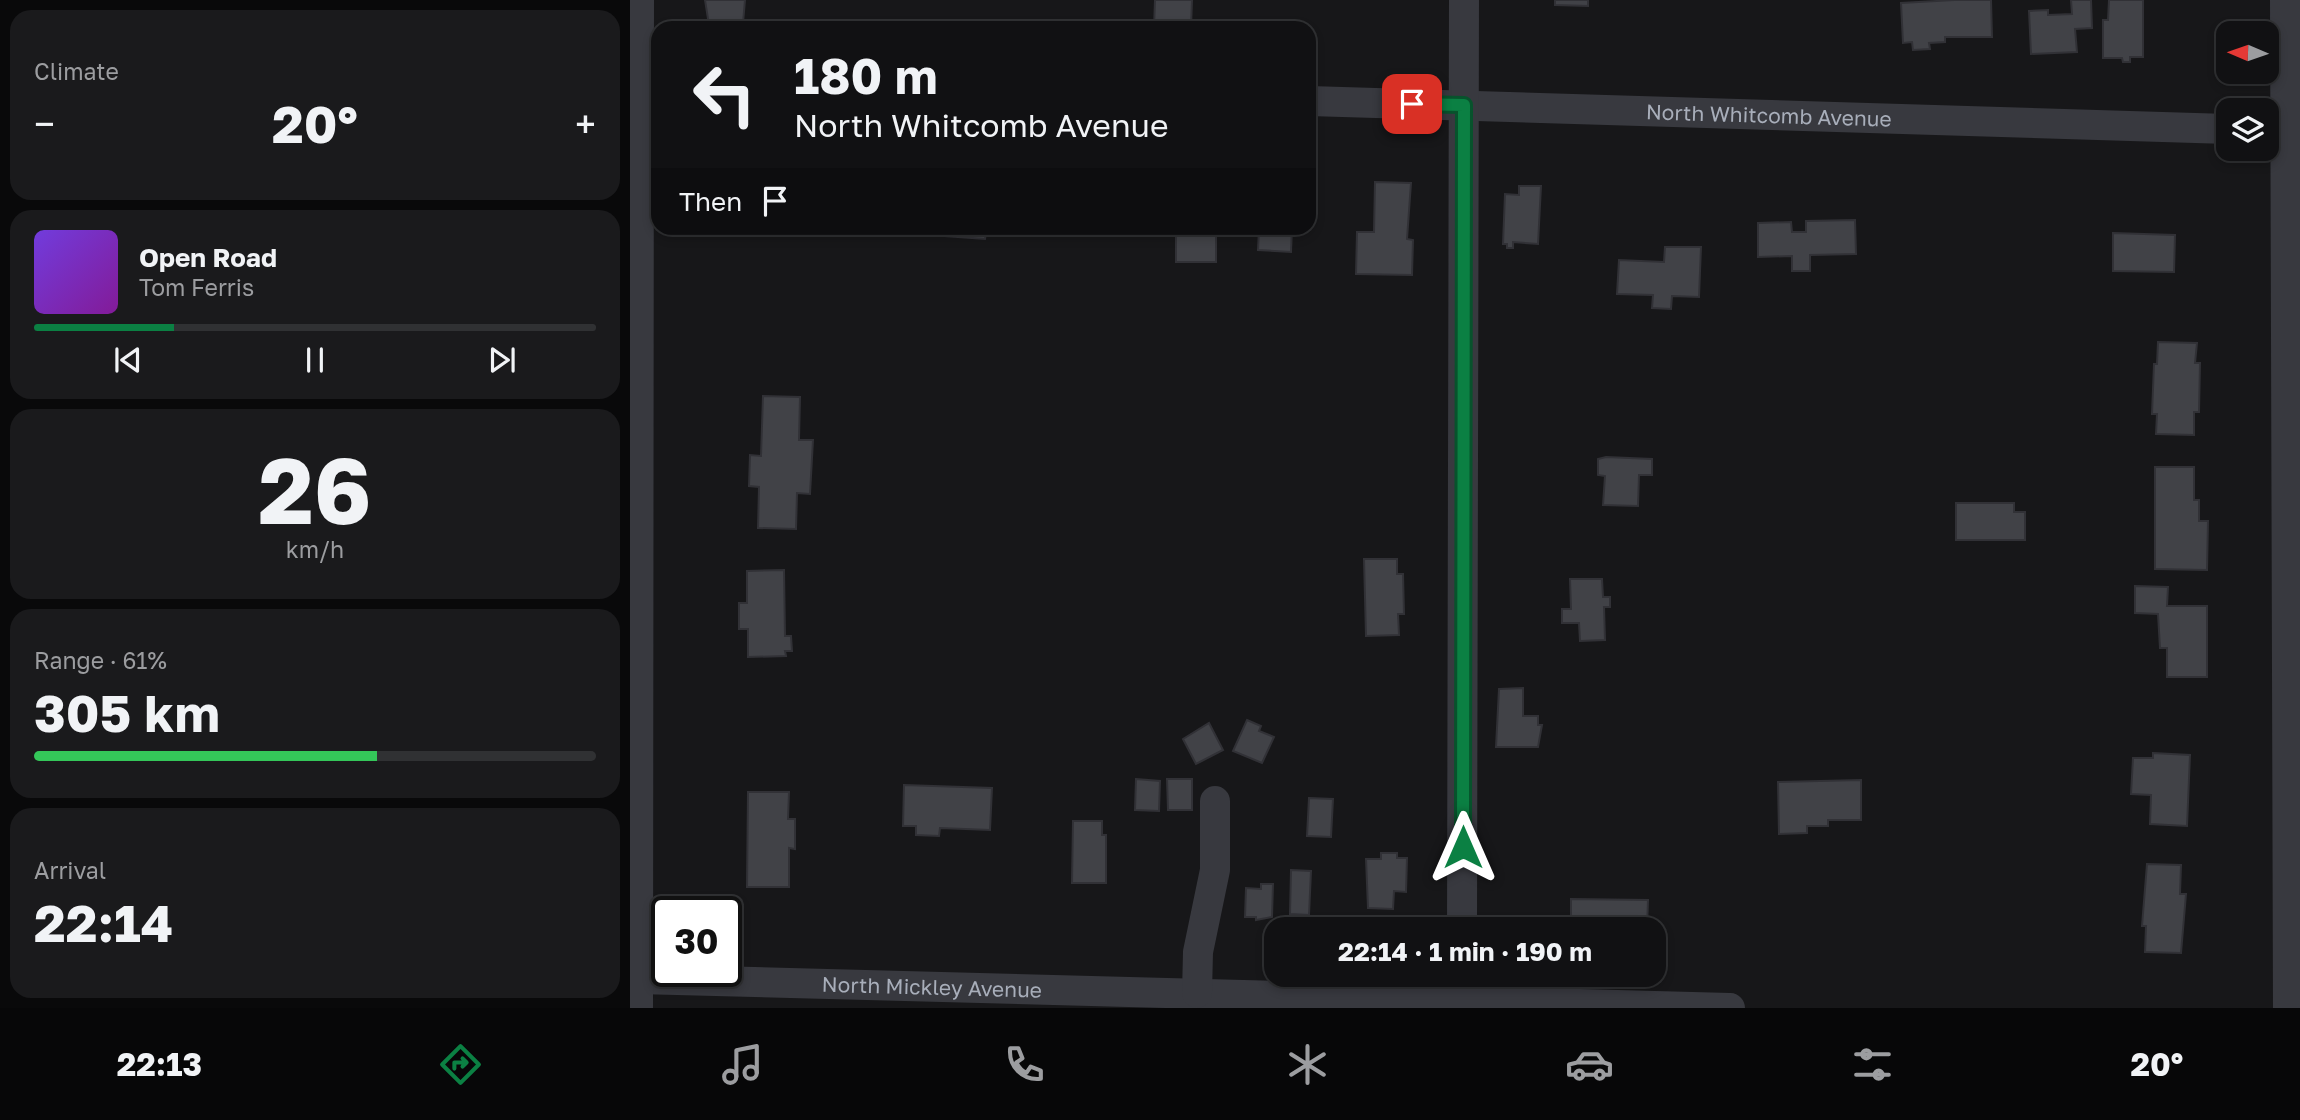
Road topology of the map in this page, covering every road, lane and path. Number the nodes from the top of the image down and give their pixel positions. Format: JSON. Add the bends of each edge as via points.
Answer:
{"nodes":[{"id":1,"x":639,"y":0,"type":"edge"},
{"id":2,"x":1464,"y":0,"type":"edge"},
{"id":3,"x":2285,"y":0,"type":"edge"},
{"id":4,"x":648,"y":84,"type":"edge"},
{"id":5,"x":1316,"y":101,"type":"edge"},
{"id":6,"x":1464,"y":105,"type":"junction"},
{"id":7,"x":2216,"y":129,"type":"edge"},
{"id":8,"x":2284,"y":131,"type":"edge"},
{"id":9,"x":635,"y":675,"type":"edge"},
{"id":10,"x":1215,"y":801,"type":"dead end"},
{"id":11,"x":1462,"y":917,"type":"edge"},
{"id":12,"x":1462,"y":987,"type":"edge"},
{"id":13,"x":1197,"y":993,"type":"junction"},
{"id":14,"x":638,"y":994,"type":"edge"},
{"id":15,"x":1238,"y":1001,"type":"edge"},
{"id":16,"x":1527,"y":1005,"type":"edge"},
{"id":17,"x":1730,"y":1008,"type":"edge"},
{"id":18,"x":2288,"y":1008,"type":"edge"}],
"edges":[{"from":1,"to":4,"type":"street"},
{"from":2,"to":6,"type":"street"},
{"from":3,"to":8,"type":"street"},
{"from":4,"to":9,"type":"street"},
{"from":5,"to":6,"type":"street","name":"North Whitcomb Avenue"},
{"from":6,"to":7,"type":"street","name":"North Whitcomb Avenue"},
{"from":6,"to":11,"type":"street"},
{"from":8,"to":18,"type":"street"},
{"from":9,"to":14,"type":"street"},
{"from":10,"to":13,"type":"street","via":[[1215,870],[1198,952]]},
{"from":12,"to":15,"type":"street","name":"North Mickley Avenue"},
{"from":12,"to":16,"type":"street","name":"North Mickley Avenue"},
{"from":13,"to":14,"type":"street","name":"North Mickley Avenue"},
{"from":13,"to":15,"type":"street","name":"North Mickley Avenue"},
{"from":16,"to":17,"type":"street","name":"North Mickley Avenue"}]}
